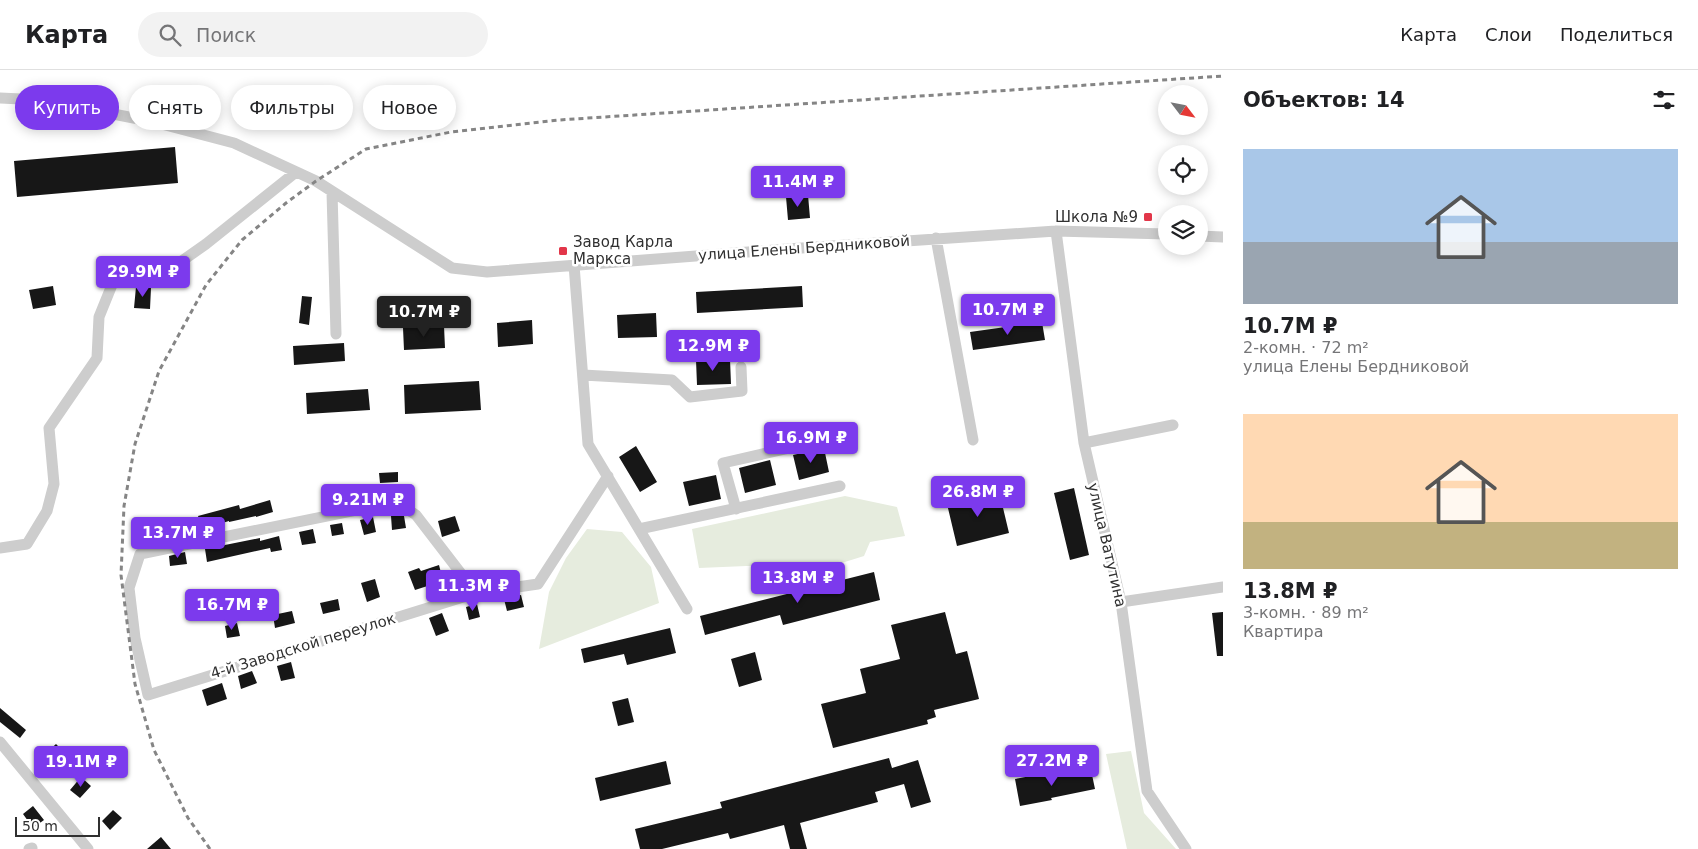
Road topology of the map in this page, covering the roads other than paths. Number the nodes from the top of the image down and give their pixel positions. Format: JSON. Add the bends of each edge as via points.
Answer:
{"nodes":[{"id":1,"x":0,"y":98,"type":"edge"},
{"id":2,"x":296,"y":172,"type":"junction"},
{"id":3,"x":332,"y":192,"type":"junction"},
{"id":4,"x":1056,"y":231,"type":"junction"},
{"id":5,"x":1158,"y":234,"type":"edge"},
{"id":6,"x":1208,"y":236,"type":"edge"},
{"id":7,"x":1223,"y":237,"type":"edge"},
{"id":8,"x":936,"y":238,"type":"junction"},
{"id":9,"x":574,"y":265,"type":"junction"},
{"id":10,"x":336,"y":334,"type":"dead end"},
{"id":11,"x":741,"y":367,"type":"dead end"},
{"id":12,"x":583,"y":375,"type":"junction"},
{"id":13,"x":1174,"y":424,"type":"dead end"},
{"id":14,"x":825,"y":440,"type":"dead end"},
{"id":15,"x":972,"y":440,"type":"dead end"},
{"id":16,"x":1084,"y":443,"type":"junction"},
{"id":17,"x":608,"y":476,"type":"junction"},
{"id":18,"x":840,"y":486,"type":"dead end"},
{"id":19,"x":736,"y":509,"type":"junction"},
{"id":20,"x":639,"y":529,"type":"junction"},
{"id":21,"x":0,"y":548,"type":"edge"},
{"id":22,"x":1223,"y":587,"type":"edge"},
{"id":23,"x":476,"y":593,"type":"junction"},
{"id":24,"x":1121,"y":602,"type":"junction"},
{"id":25,"x":687,"y":609,"type":"dead end"},
{"id":26,"x":0,"y":742,"type":"edge"},
{"id":27,"x":88,"y":849,"type":"edge"},
{"id":28,"x":1186,"y":849,"type":"edge"}],
"edges":[{"from":1,"to":2,"type":"street","name":"улица Елены Бердниковой","via":[[42,100],[154,122],[234,142]]},
{"from":2,"to":3,"type":"street","name":"улица Елены Бердниковой"},
{"from":2,"to":21,"type":"street","via":[[179,263],[114,280],[99,317],[97,358],[49,428],[54,484],[47,512],[28,544]]},
{"from":3,"to":9,"type":"street","name":"улица Елены Бердниковой","via":[[452,268],[487,272]]},
{"from":3,"to":10,"type":"street"},
{"from":4,"to":5,"type":"street","name":"улица Елены Бердниковой"},
{"from":4,"to":8,"type":"street","name":"улица Елены Бердниковой"},
{"from":4,"to":16,"type":"street","name":"улица Ватутина"},
{"from":6,"to":7,"type":"street"},
{"from":8,"to":9,"type":"street","name":"улица Елены Бердниковой"},
{"from":8,"to":15,"type":"street"},
{"from":9,"to":12,"type":"street"},
{"from":11,"to":12,"type":"street","via":[[742,392],[690,397],[672,380]]},
{"from":12,"to":17,"type":"street","via":[[588,444]]},
{"from":13,"to":16,"type":"street"},
{"from":14,"to":19,"type":"street","via":[[723,463]]},
{"from":16,"to":24,"type":"street","name":"улица Ватутина"},
{"from":17,"to":20,"type":"street"},
{"from":17,"to":23,"type":"street","name":"4-й Заводской переулок","via":[[538,584]]},
{"from":18,"to":19,"type":"street"},
{"from":19,"to":20,"type":"street"},
{"from":20,"to":25,"type":"street"},
{"from":22,"to":24,"type":"street"},
{"from":23,"to":23,"type":"street","name":"4-й Заводской переулок","via":[[148,695],[134,638],[129,588],[140,554],[396,502],[416,515]]},
{"from":24,"to":28,"type":"street","name":"улица Ватутина","via":[[1147,791]]},
{"from":26,"to":27,"type":"street"}]}
